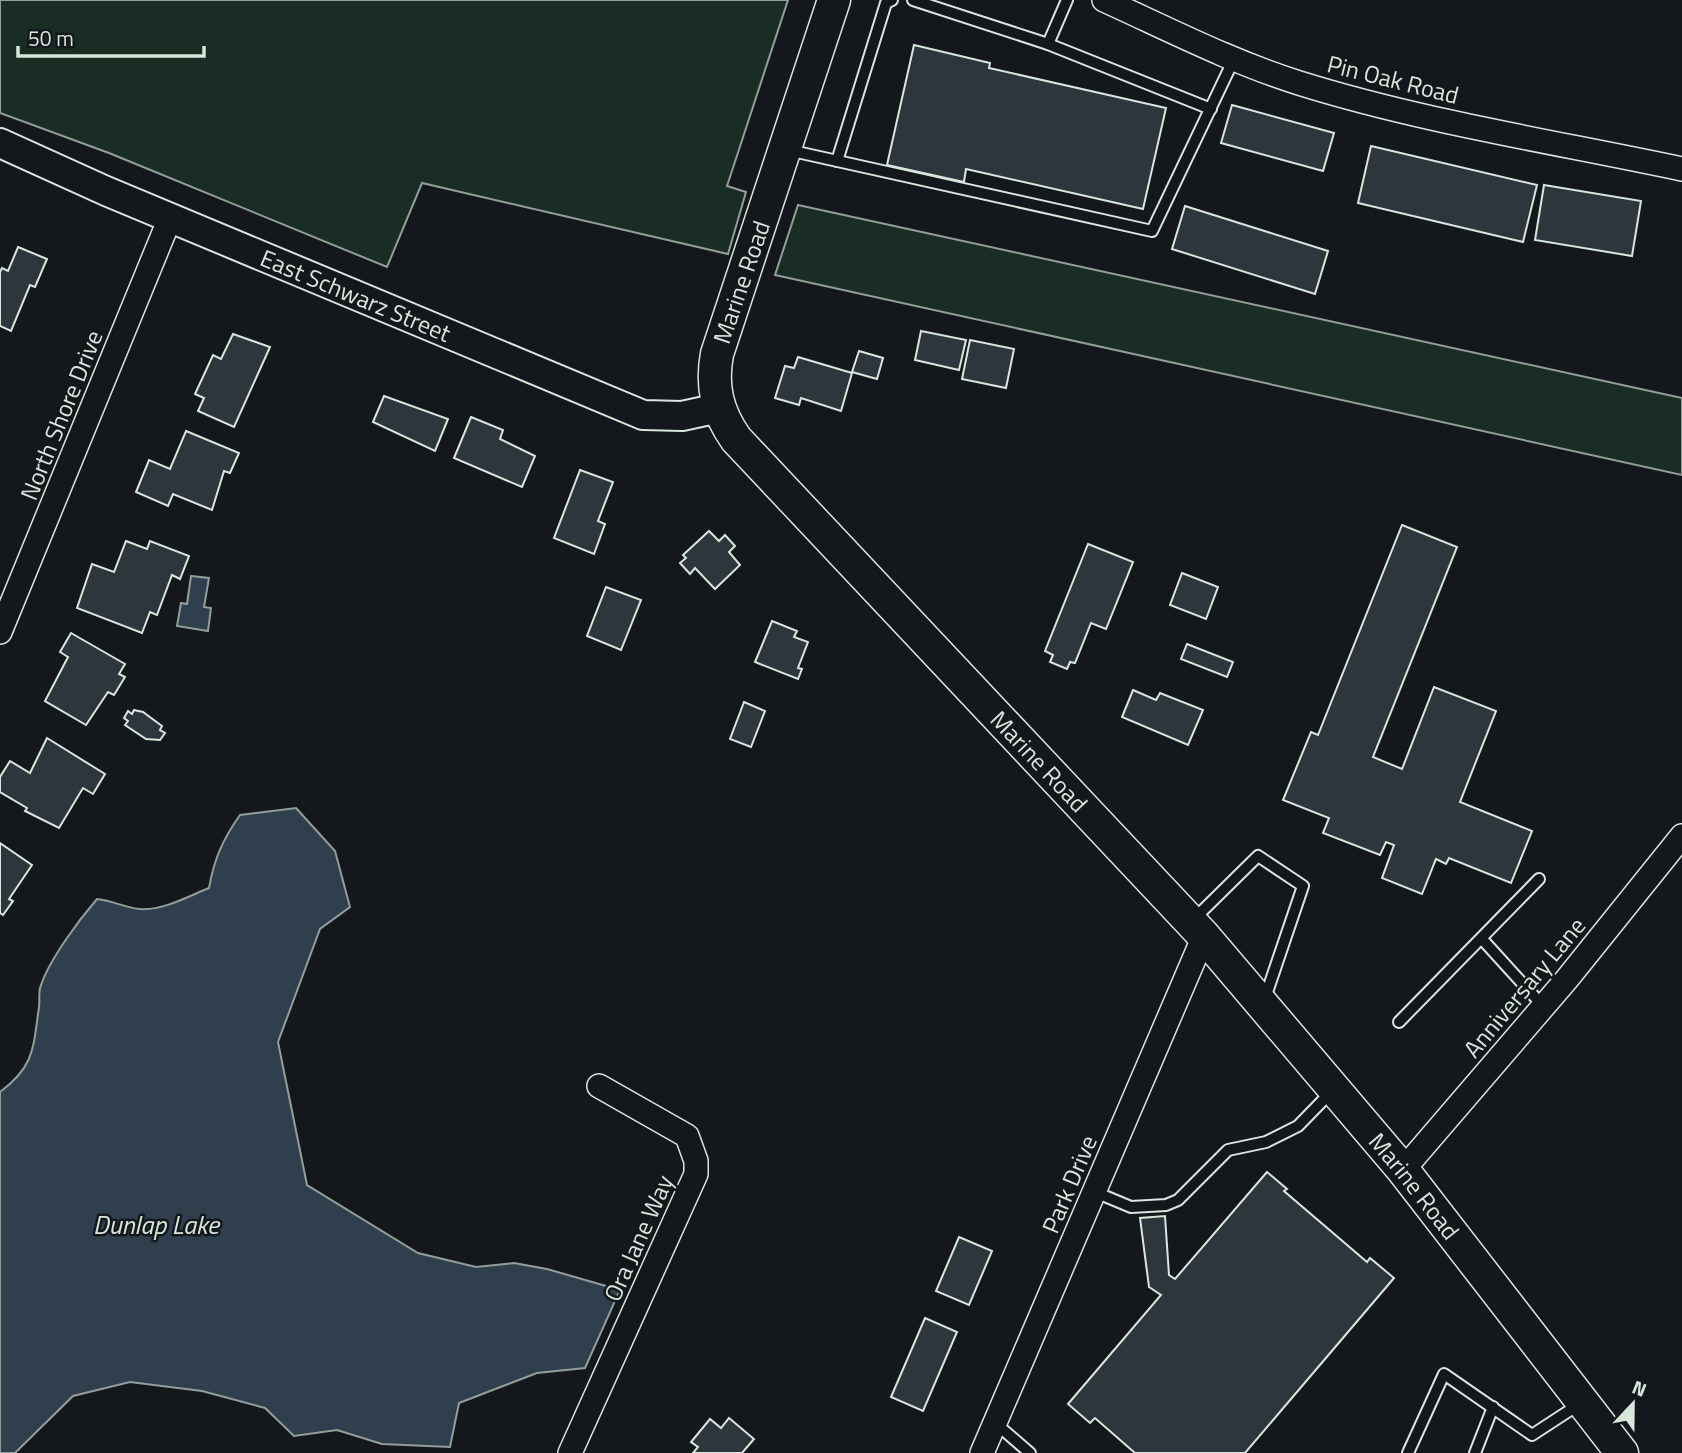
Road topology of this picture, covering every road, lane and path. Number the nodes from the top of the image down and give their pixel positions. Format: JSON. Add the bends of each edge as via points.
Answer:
{"nodes":[{"id":1,"x":834,"y":0,"type":"edge"},
{"id":2,"x":892,"y":0,"type":"edge"},
{"id":3,"x":913,"y":0,"type":"edge"},
{"id":4,"x":1067,"y":0,"type":"edge"},
{"id":5,"x":1104,"y":0,"type":"edge"},
{"id":6,"x":1048,"y":44,"type":"junction"},
{"id":7,"x":1234,"y":59,"type":"junction"},
{"id":8,"x":1211,"y":109,"type":"junction"},
{"id":9,"x":0,"y":142,"type":"edge"},
{"id":10,"x":785,"y":149,"type":"junction"},
{"id":11,"x":837,"y":161,"type":"junction"},
{"id":12,"x":1682,"y":169,"type":"edge"},
{"id":13,"x":170,"y":218,"type":"junction"},
{"id":14,"x":719,"y":408,"type":"junction"},
{"id":15,"x":0,"y":632,"type":"edge"},
{"id":16,"x":1682,"y":836,"type":"edge"},
{"id":17,"x":1539,"y":879,"type":"dead end"},
{"id":18,"x":1198,"y":929,"type":"junction"},
{"id":19,"x":1482,"y":939,"type":"junction"},
{"id":20,"x":1263,"y":1004,"type":"junction"},
{"id":21,"x":1543,"y":1006,"type":"junction"},
{"id":22,"x":1399,"y":1022,"type":"dead end"},
{"id":23,"x":599,"y":1086,"type":"dead end"},
{"id":24,"x":1335,"y":1088,"type":"junction"},
{"id":25,"x":1403,"y":1170,"type":"junction"},
{"id":26,"x":1095,"y":1192,"type":"junction"},
{"id":27,"x":1583,"y":1402,"type":"junction"},
{"id":28,"x":1493,"y":1407,"type":"junction"},
{"id":29,"x":994,"y":1422,"type":"junction"},
{"id":30,"x":570,"y":1453,"type":"edge"},
{"id":31,"x":982,"y":1453,"type":"edge"},
{"id":32,"x":1030,"y":1453,"type":"edge"},
{"id":33,"x":1408,"y":1453,"type":"edge"},
{"id":34,"x":1475,"y":1453,"type":"edge"},
{"id":35,"x":1622,"y":1453,"type":"edge"}],
"edges":[{"from":1,"to":10,"type":"main road","name":"Marine Road"},
{"from":2,"to":11,"type":"lane","via":[[886,3]]},
{"from":3,"to":6,"type":"lane"},
{"from":4,"to":6,"type":"lane"},
{"from":5,"to":7,"type":"street","name":"Pin Oak Road"},
{"from":6,"to":8,"type":"lane"},
{"from":7,"to":8,"type":"lane"},
{"from":7,"to":12,"type":"street","name":"Pin Oak Road","via":[[1374,105]]},
{"from":8,"to":11,"type":"lane","via":[[1152,231]]},
{"from":9,"to":13,"type":"street","name":"East Schwarz Street"},
{"from":10,"to":11,"type":"lane"},
{"from":10,"to":14,"type":"main road","name":"Marine Road","via":[[717,354],[713,375]]},
{"from":13,"to":14,"type":"street","name":"East Schwarz Street","via":[[643,415],[682,416]]},
{"from":13,"to":15,"type":"street","name":"North Shore Drive"},
{"from":14,"to":18,"type":"main road","name":"Marine Road","via":[[736,439]]},
{"from":16,"to":21,"type":"street","name":"Anniversary Lane"},
{"from":17,"to":19,"type":"lane"},
{"from":18,"to":20,"type":"main road","name":"Marine Road"},
{"from":18,"to":20,"type":"lane","via":[[1258,856],[1303,886]]},
{"from":18,"to":26,"type":"street","name":"Park Drive"},
{"from":19,"to":21,"type":"lane"},
{"from":19,"to":22,"type":"lane"},
{"from":20,"to":24,"type":"main road","name":"Marine Road"},
{"from":21,"to":25,"type":"street","name":"Anniversary Lane"},
{"from":23,"to":30,"type":"street","name":"Ora Jane Way","via":[[687,1136],[696,1174]]},
{"from":24,"to":25,"type":"main road","name":"Marine Road"},
{"from":24,"to":26,"type":"lane","via":[[1298,1126],[1266,1142],[1228,1150],[1178,1200],[1132,1208]]},
{"from":25,"to":27,"type":"main road","name":"Marine Road"},
{"from":26,"to":29,"type":"street","name":"Park Drive"},
{"from":27,"to":28,"type":"lane","via":[[1532,1435]]},
{"from":27,"to":35,"type":"main road","name":"Marine Road"},
{"from":28,"to":33,"type":"lane","via":[[1444,1374]]},
{"from":28,"to":34,"type":"lane"},
{"from":29,"to":31,"type":"street","name":"Park Drive"},
{"from":29,"to":32,"type":"lane"}]}
